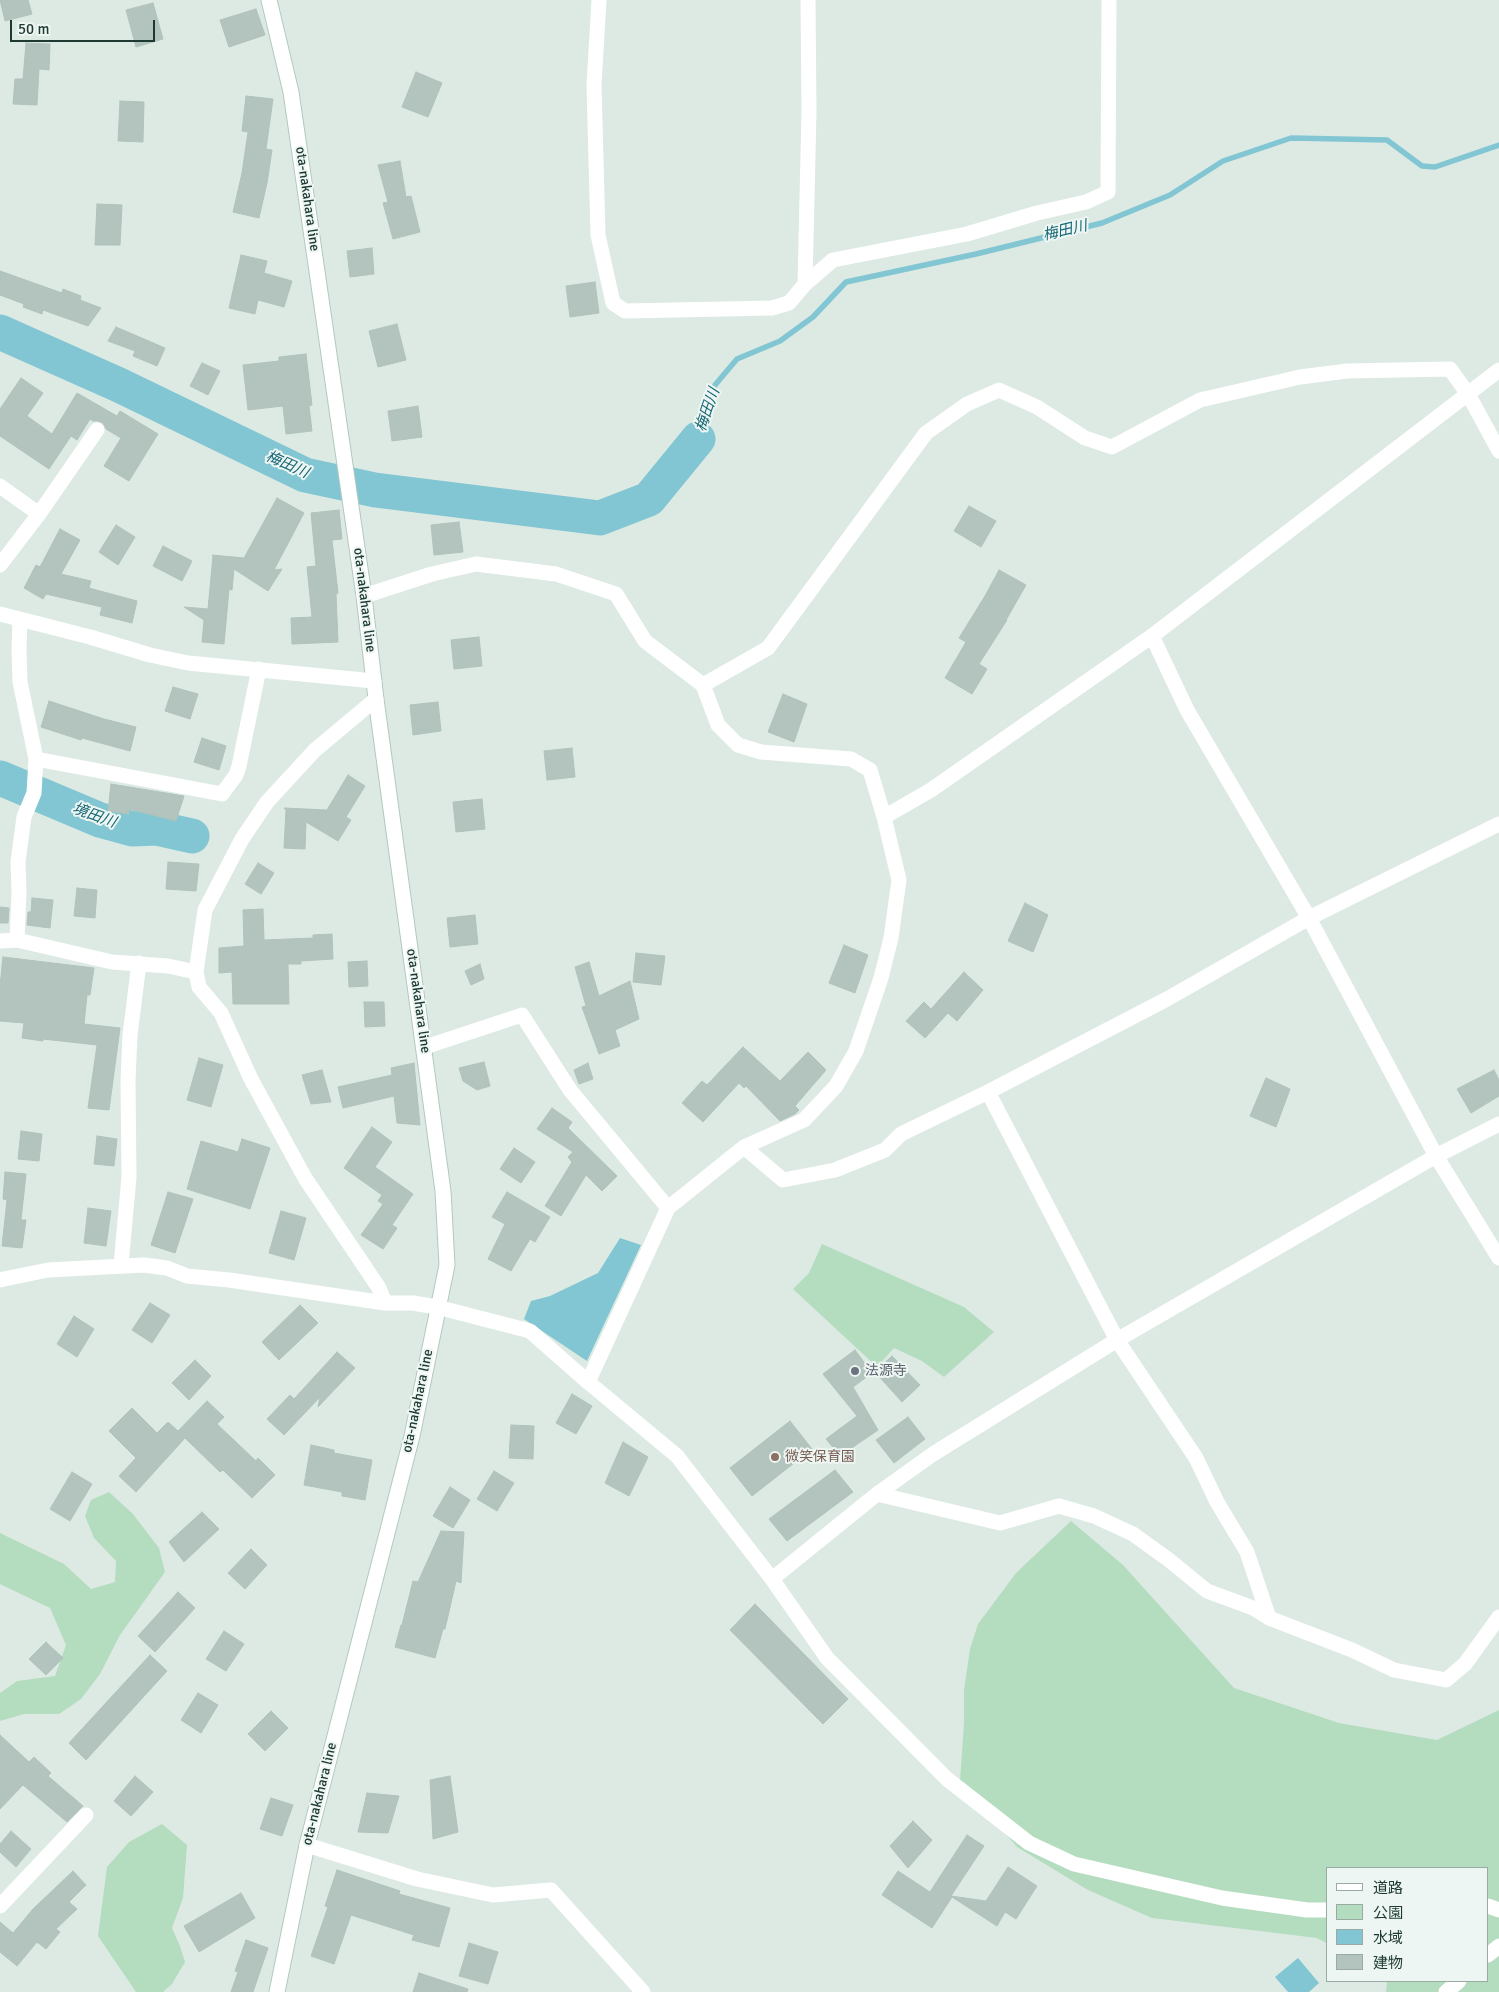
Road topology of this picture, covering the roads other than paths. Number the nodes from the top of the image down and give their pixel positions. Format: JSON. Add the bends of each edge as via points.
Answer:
{"nodes":[{"id":1,"x":269,"y":0,"type":"edge"},
{"id":2,"x":599,"y":0,"type":"edge"},
{"id":3,"x":808,"y":0,"type":"edge"},
{"id":4,"x":1109,"y":0,"type":"edge"},
{"id":5,"x":805,"y":284,"type":"junction"},
{"id":6,"x":1499,"y":370,"type":"edge"},
{"id":7,"x":1468,"y":394,"type":"junction"},
{"id":8,"x":97,"y":430,"type":"dead end"},
{"id":9,"x":1499,"y":451,"type":"edge"},
{"id":10,"x":0,"y":486,"type":"edge"},
{"id":11,"x":39,"y":514,"type":"junction"},
{"id":12,"x":0,"y":566,"type":"edge"},
{"id":13,"x":364,"y":596,"type":"junction"},
{"id":14,"x":0,"y":614,"type":"edge"},
{"id":15,"x":20,"y":619,"type":"junction"},
{"id":16,"x":1152,"y":636,"type":"junction"},
{"id":17,"x":259,"y":669,"type":"junction"},
{"id":18,"x":374,"y":681,"type":"junction"},
{"id":19,"x":703,"y":685,"type":"junction"},
{"id":20,"x":376,"y":700,"type":"junction"},
{"id":21,"x":36,"y":760,"type":"junction"},
{"id":22,"x":884,"y":817,"type":"junction"},
{"id":23,"x":1499,"y":824,"type":"edge"},
{"id":24,"x":1309,"y":918,"type":"junction"},
{"id":25,"x":17,"y":940,"type":"junction"},
{"id":26,"x":0,"y":941,"type":"edge"},
{"id":27,"x":139,"y":963,"type":"junction"},
{"id":28,"x":196,"y":972,"type":"junction"},
{"id":29,"x":425,"y":1047,"type":"junction"},
{"id":30,"x":988,"y":1092,"type":"junction"},
{"id":31,"x":1499,"y":1124,"type":"edge"},
{"id":32,"x":744,"y":1147,"type":"junction"},
{"id":33,"x":1436,"y":1156,"type":"junction"},
{"id":34,"x":668,"y":1208,"type":"junction"},
{"id":35,"x":1499,"y":1258,"type":"edge"},
{"id":36,"x":121,"y":1265,"type":"junction"},
{"id":37,"x":0,"y":1280,"type":"edge"},
{"id":38,"x":385,"y":1303,"type":"junction"},
{"id":39,"x":437,"y":1307,"type":"junction"},
{"id":40,"x":1117,"y":1340,"type":"junction"},
{"id":41,"x":588,"y":1382,"type":"junction"},
{"id":42,"x":877,"y":1494,"type":"junction"},
{"id":43,"x":772,"y":1579,"type":"junction"},
{"id":44,"x":1499,"y":1617,"type":"edge"},
{"id":45,"x":1269,"y":1618,"type":"junction"},
{"id":46,"x":86,"y":1815,"type":"dead end"},
{"id":47,"x":307,"y":1845,"type":"junction"},
{"id":48,"x":0,"y":1906,"type":"edge"},
{"id":49,"x":1326,"y":1910,"type":"edge"},
{"id":50,"x":1499,"y":1946,"type":"edge"},
{"id":51,"x":1489,"y":1955,"type":"edge"},
{"id":52,"x":1457,"y":1982,"type":"edge"},
{"id":53,"x":276,"y":1992,"type":"edge"},
{"id":54,"x":642,"y":1992,"type":"edge"},
{"id":55,"x":1446,"y":1992,"type":"edge"}],
"edges":[{"from":1,"to":13,"type":"street","name":"ota-nakahara line","via":[[291,92]]},
{"from":2,"to":5,"type":"street","via":[[594,85],[596,194],[598,235],[613,303],[625,311],[772,308],[789,303]]},
{"from":3,"to":5,"type":"street"},
{"from":4,"to":5,"type":"street","via":[[1108,192],[1086,202],[967,234],[834,260]]},
{"from":6,"to":7,"type":"street"},
{"from":7,"to":9,"type":"street"},
{"from":7,"to":16,"type":"street"},
{"from":7,"to":19,"type":"street","via":[[1450,369],[1347,371],[1300,377],[1200,400],[1112,447],[1085,438],[1037,407],[1000,390],[967,404],[926,433],[768,648]]},
{"from":8,"to":11,"type":"street"},
{"from":10,"to":11,"type":"street"},
{"from":11,"to":12,"type":"street"},
{"from":13,"to":18,"type":"street","name":"ota-nakahara line"},
{"from":13,"to":19,"type":"street","via":[[476,564],[556,574],[616,594],[645,641]]},
{"from":14,"to":15,"type":"street"},
{"from":15,"to":17,"type":"street","via":[[188,663]]},
{"from":15,"to":21,"type":"street","via":[[20,682]]},
{"from":16,"to":22,"type":"street","via":[[931,790]]},
{"from":16,"to":24,"type":"street","via":[[1187,710]]},
{"from":17,"to":18,"type":"street"},
{"from":17,"to":21,"type":"street","via":[[239,766],[222,794]]},
{"from":18,"to":20,"type":"street","name":"ota-nakahara line"},
{"from":19,"to":22,"type":"street","via":[[718,726],[738,745],[761,752],[851,759],[870,770]]},
{"from":20,"to":28,"type":"street","via":[[315,750],[267,802],[242,838],[205,910]]},
{"from":20,"to":29,"type":"street","name":"ota-nakahara line"},
{"from":21,"to":25,"type":"street","via":[[34,793],[24,817],[18,862]]},
{"from":22,"to":32,"type":"street","via":[[900,880],[881,978],[856,1051],[836,1086],[804,1120]]},
{"from":23,"to":24,"type":"street"},
{"from":24,"to":30,"type":"street","via":[[1167,999]]},
{"from":24,"to":33,"type":"street"},
{"from":25,"to":26,"type":"street"},
{"from":25,"to":27,"type":"street","via":[[112,962]]},
{"from":27,"to":28,"type":"street"},
{"from":27,"to":36,"type":"street","via":[[130,1035],[129,1177]]},
{"from":28,"to":38,"type":"street","via":[[199,987],[221,1013],[251,1079],[305,1178],[379,1288]]},
{"from":29,"to":34,"type":"street","via":[[522,1015],[570,1090]]},
{"from":29,"to":39,"type":"street","name":"ota-nakahara line","via":[[443,1191],[447,1265]]},
{"from":30,"to":32,"type":"street","via":[[902,1134],[886,1150],[836,1170],[783,1180]]},
{"from":30,"to":40,"type":"street"},
{"from":31,"to":33,"type":"street"},
{"from":32,"to":34,"type":"street"},
{"from":33,"to":35,"type":"street"},
{"from":33,"to":40,"type":"street"},
{"from":34,"to":41,"type":"street"},
{"from":36,"to":37,"type":"street","via":[[48,1270]]},
{"from":36,"to":38,"type":"street","via":[[144,1264],[188,1276]]},
{"from":38,"to":39,"type":"street"},
{"from":39,"to":41,"type":"street","via":[[530,1331]]},
{"from":39,"to":47,"type":"street","name":"ota-nakahara line","via":[[412,1436]]},
{"from":40,"to":42,"type":"street","via":[[933,1454]]},
{"from":40,"to":45,"type":"street","via":[[1196,1458],[1217,1502],[1247,1552]]},
{"from":41,"to":43,"type":"street","via":[[677,1456]]},
{"from":42,"to":43,"type":"street"},
{"from":42,"to":45,"type":"street","via":[[1000,1523],[1058,1506],[1094,1516],[1132,1534],[1207,1591],[1253,1608]]},
{"from":43,"to":49,"type":"street","via":[[827,1658],[948,1779],[1029,1842],[1074,1864],[1222,1898]]},
{"from":44,"to":45,"type":"street","via":[[1465,1664],[1446,1680],[1394,1670]]},
{"from":46,"to":48,"type":"street"},
{"from":47,"to":53,"type":"street","name":"ota-nakahara line"},
{"from":47,"to":54,"type":"street","via":[[417,1879],[493,1895],[552,1890]]},
{"from":50,"to":51,"type":"street"},
{"from":52,"to":55,"type":"street"}]}
